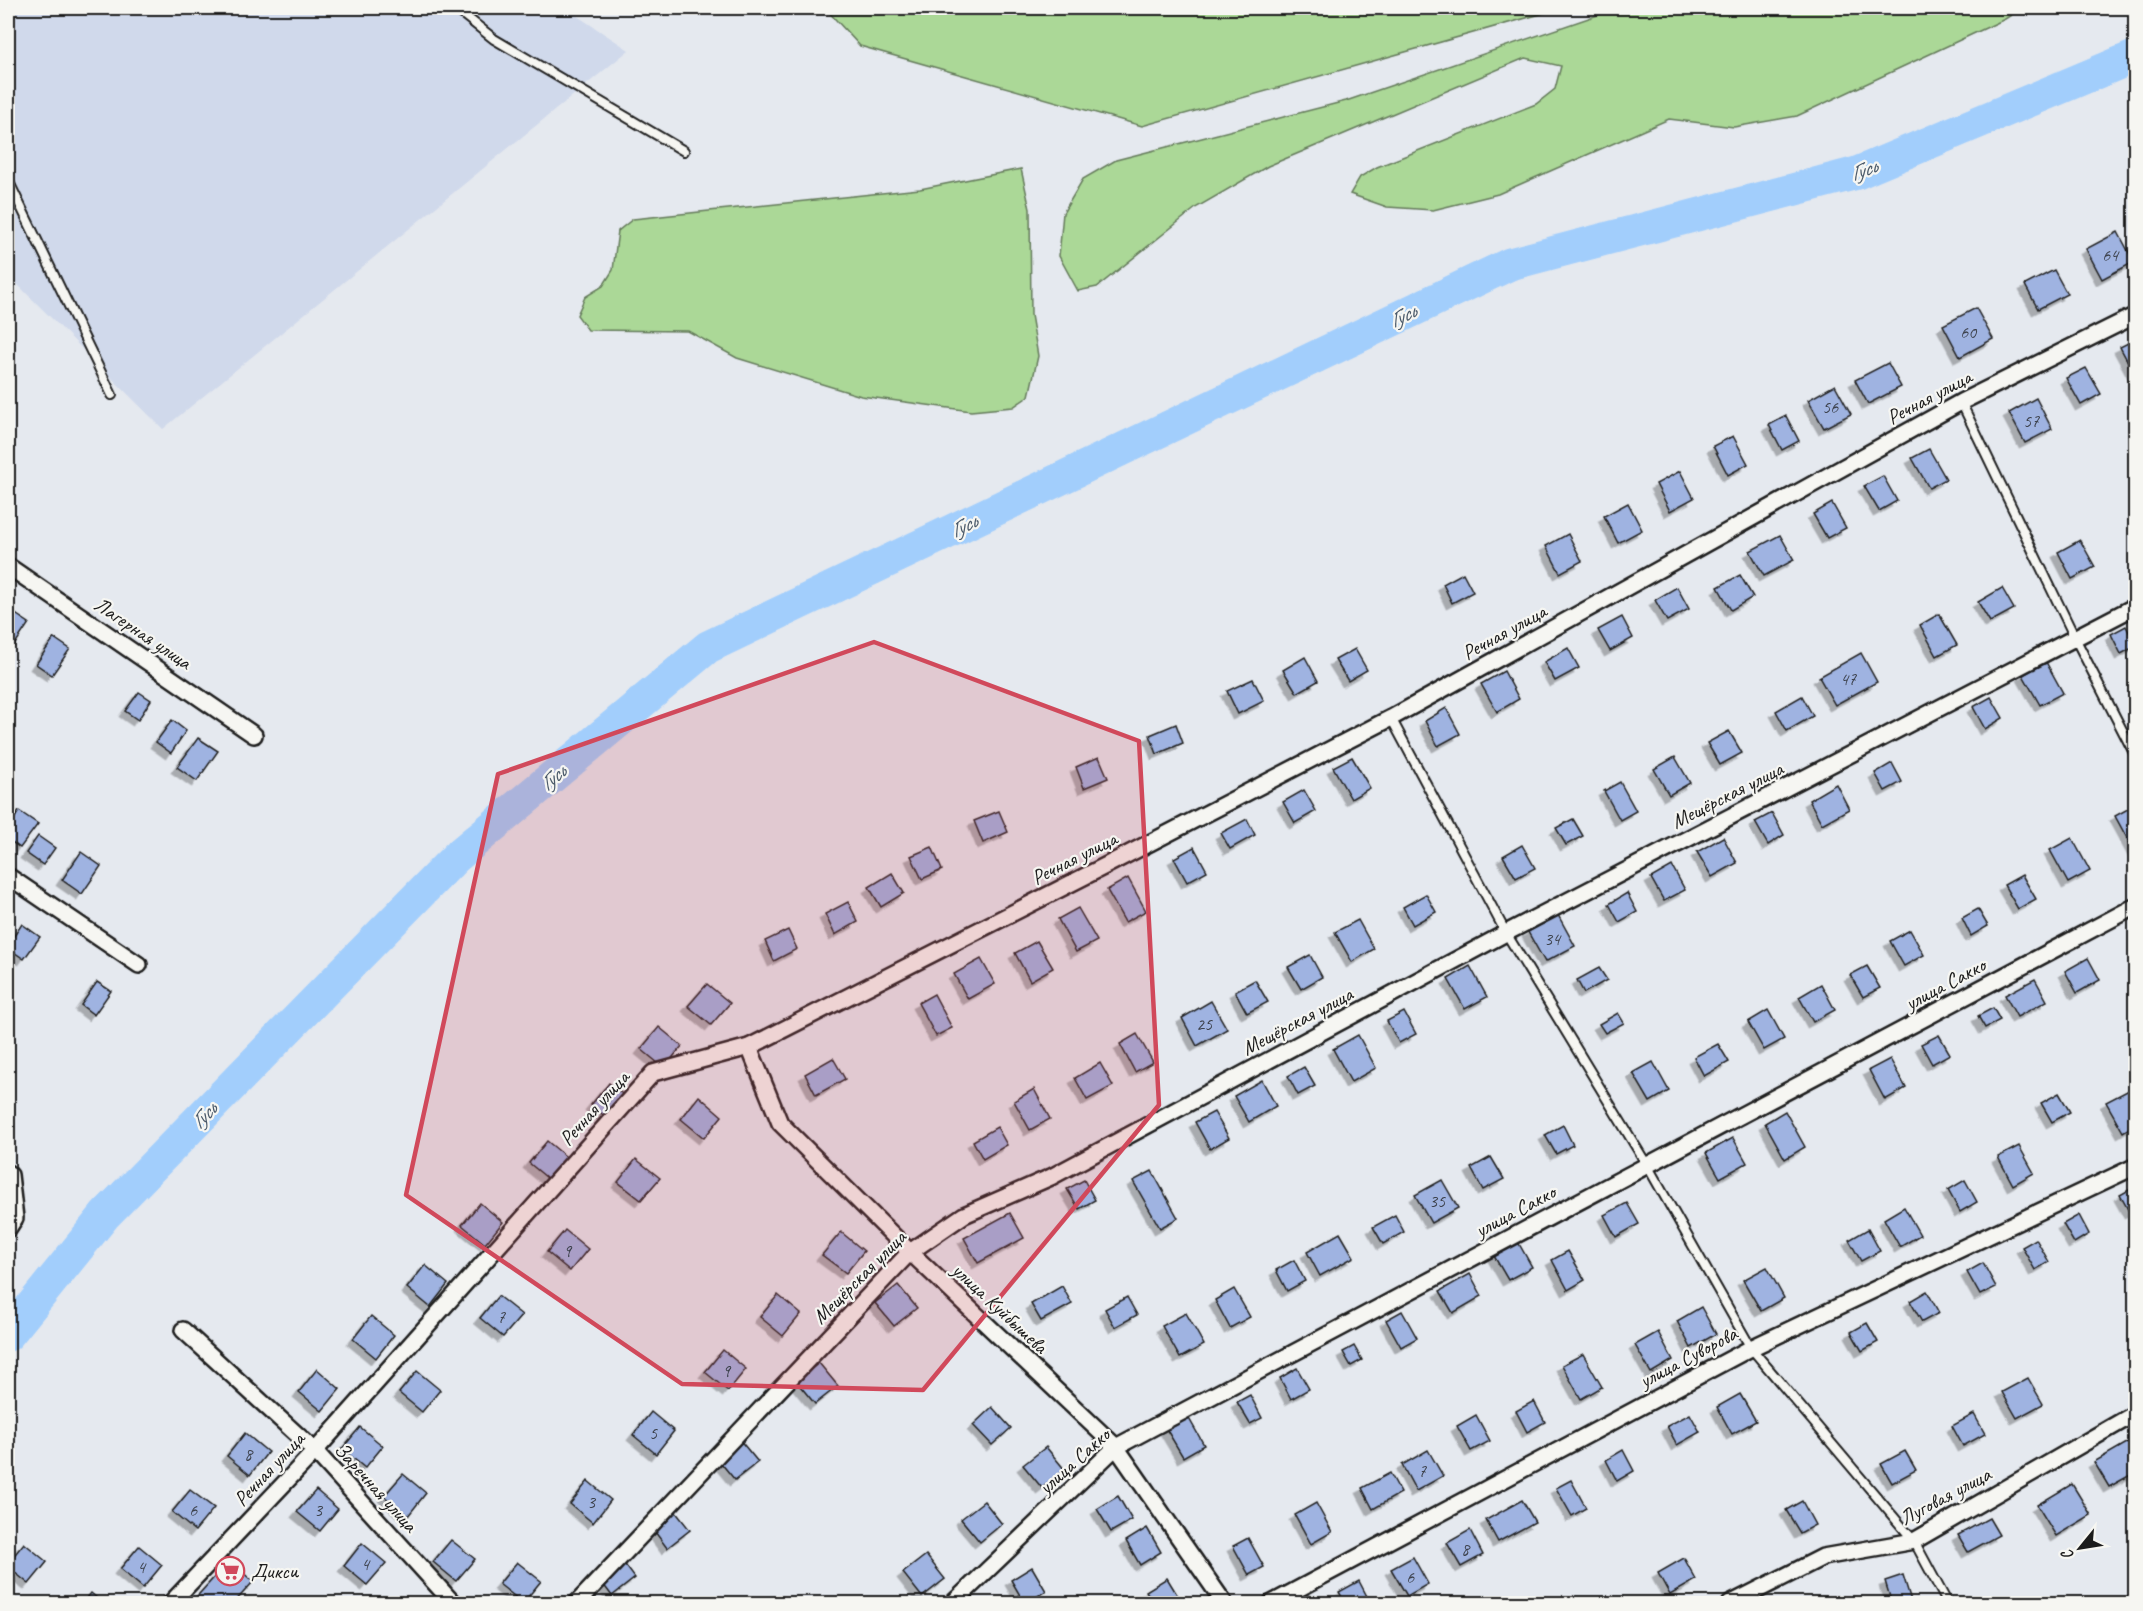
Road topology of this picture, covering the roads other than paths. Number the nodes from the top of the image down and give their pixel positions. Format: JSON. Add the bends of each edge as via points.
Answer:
{"nodes":[{"id":1,"x":455,"y":8,"type":"edge"},
{"id":2,"x":684,"y":151,"type":"dead end"},
{"id":3,"x":8,"y":180,"type":"edge"},
{"id":4,"x":2136,"y":315,"type":"edge"},
{"id":5,"x":112,"y":395,"type":"dead end"},
{"id":6,"x":1961,"y":402,"type":"junction"},
{"id":7,"x":8,"y":566,"type":"edge"},
{"id":8,"x":2136,"y":606,"type":"edge"},
{"id":9,"x":2076,"y":638,"type":"junction"},
{"id":10,"x":1391,"y":718,"type":"junction"},
{"id":11,"x":254,"y":735,"type":"dead end"},
{"id":12,"x":2136,"y":757,"type":"edge"},
{"id":13,"x":8,"y":876,"type":"edge"},
{"id":14,"x":2136,"y":906,"type":"edge"},
{"id":15,"x":1506,"y":933,"type":"junction"},
{"id":16,"x":139,"y":965,"type":"dead end"},
{"id":17,"x":749,"y":1047,"type":"junction"},
{"id":18,"x":1647,"y":1165,"type":"junction"},
{"id":19,"x":2136,"y":1166,"type":"edge"},
{"id":20,"x":9,"y":1174,"type":"edge"},
{"id":21,"x":8,"y":1229,"type":"edge"},
{"id":22,"x":910,"y":1252,"type":"junction"},
{"id":23,"x":183,"y":1330,"type":"dead end"},
{"id":24,"x":1751,"y":1348,"type":"junction"},
{"id":25,"x":2136,"y":1413,"type":"edge"},
{"id":26,"x":1116,"y":1447,"type":"junction"},
{"id":27,"x":315,"y":1451,"type":"junction"},
{"id":28,"x":1914,"y":1541,"type":"junction"},
{"id":29,"x":170,"y":1604,"type":"edge"},
{"id":30,"x":454,"y":1604,"type":"edge"},
{"id":31,"x":576,"y":1604,"type":"edge"},
{"id":32,"x":952,"y":1604,"type":"edge"},
{"id":33,"x":1225,"y":1604,"type":"edge"},
{"id":34,"x":1270,"y":1604,"type":"edge"},
{"id":35,"x":1730,"y":1604,"type":"edge"},
{"id":36,"x":1948,"y":1604,"type":"edge"}],
"edges":[{"from":1,"to":2,"type":"lane","via":[[494,39]]},
{"from":3,"to":5,"type":"lane"},
{"from":4,"to":6,"type":"street","name":"Речная улица"},
{"from":6,"to":9,"type":"lane"},
{"from":6,"to":10,"type":"street","name":"Речная улица"},
{"from":7,"to":11,"type":"street","name":"Лагерная улица"},
{"from":8,"to":9,"type":"street","name":"Мещёрская улица"},
{"from":9,"to":12,"type":"lane"},
{"from":9,"to":15,"type":"street","name":"Мещёрская улица"},
{"from":10,"to":15,"type":"lane"},
{"from":10,"to":17,"type":"street","name":"Речная улица"},
{"from":13,"to":16,"type":"street"},
{"from":14,"to":18,"type":"street","name":"улица Сакко"},
{"from":15,"to":18,"type":"lane"},
{"from":15,"to":22,"type":"street","name":"Мещёрская улица","via":[[1050,1177],[964,1215]]},
{"from":17,"to":22,"type":"street","name":"улица Куйбышева","via":[[780,1123]]},
{"from":17,"to":27,"type":"street","name":"Речная улица","via":[[653,1073]]},
{"from":18,"to":24,"type":"lane"},
{"from":18,"to":26,"type":"street","name":"улица Сакко"},
{"from":19,"to":24,"type":"street","name":"улица Суворова"},
{"from":20,"to":21,"type":"street","via":[[15,1218]]},
{"from":22,"to":26,"type":"street","name":"улица Куйбышева"},
{"from":22,"to":31,"type":"street","name":"Мещёрская улица"},
{"from":23,"to":27,"type":"street","name":"Заречная улица"},
{"from":24,"to":28,"type":"lane"},
{"from":24,"to":34,"type":"street","name":"улица Суворова"},
{"from":25,"to":28,"type":"street","name":"Луговая улица"},
{"from":26,"to":32,"type":"street","name":"улица Сакко"},
{"from":26,"to":33,"type":"street","name":"улица Куйбышева"},
{"from":27,"to":29,"type":"street","name":"Речная улица"},
{"from":27,"to":30,"type":"street","name":"Заречная улица"},
{"from":28,"to":35,"type":"street","name":"Луговая улица","via":[[1823,1557]]},
{"from":28,"to":36,"type":"lane"}]}
